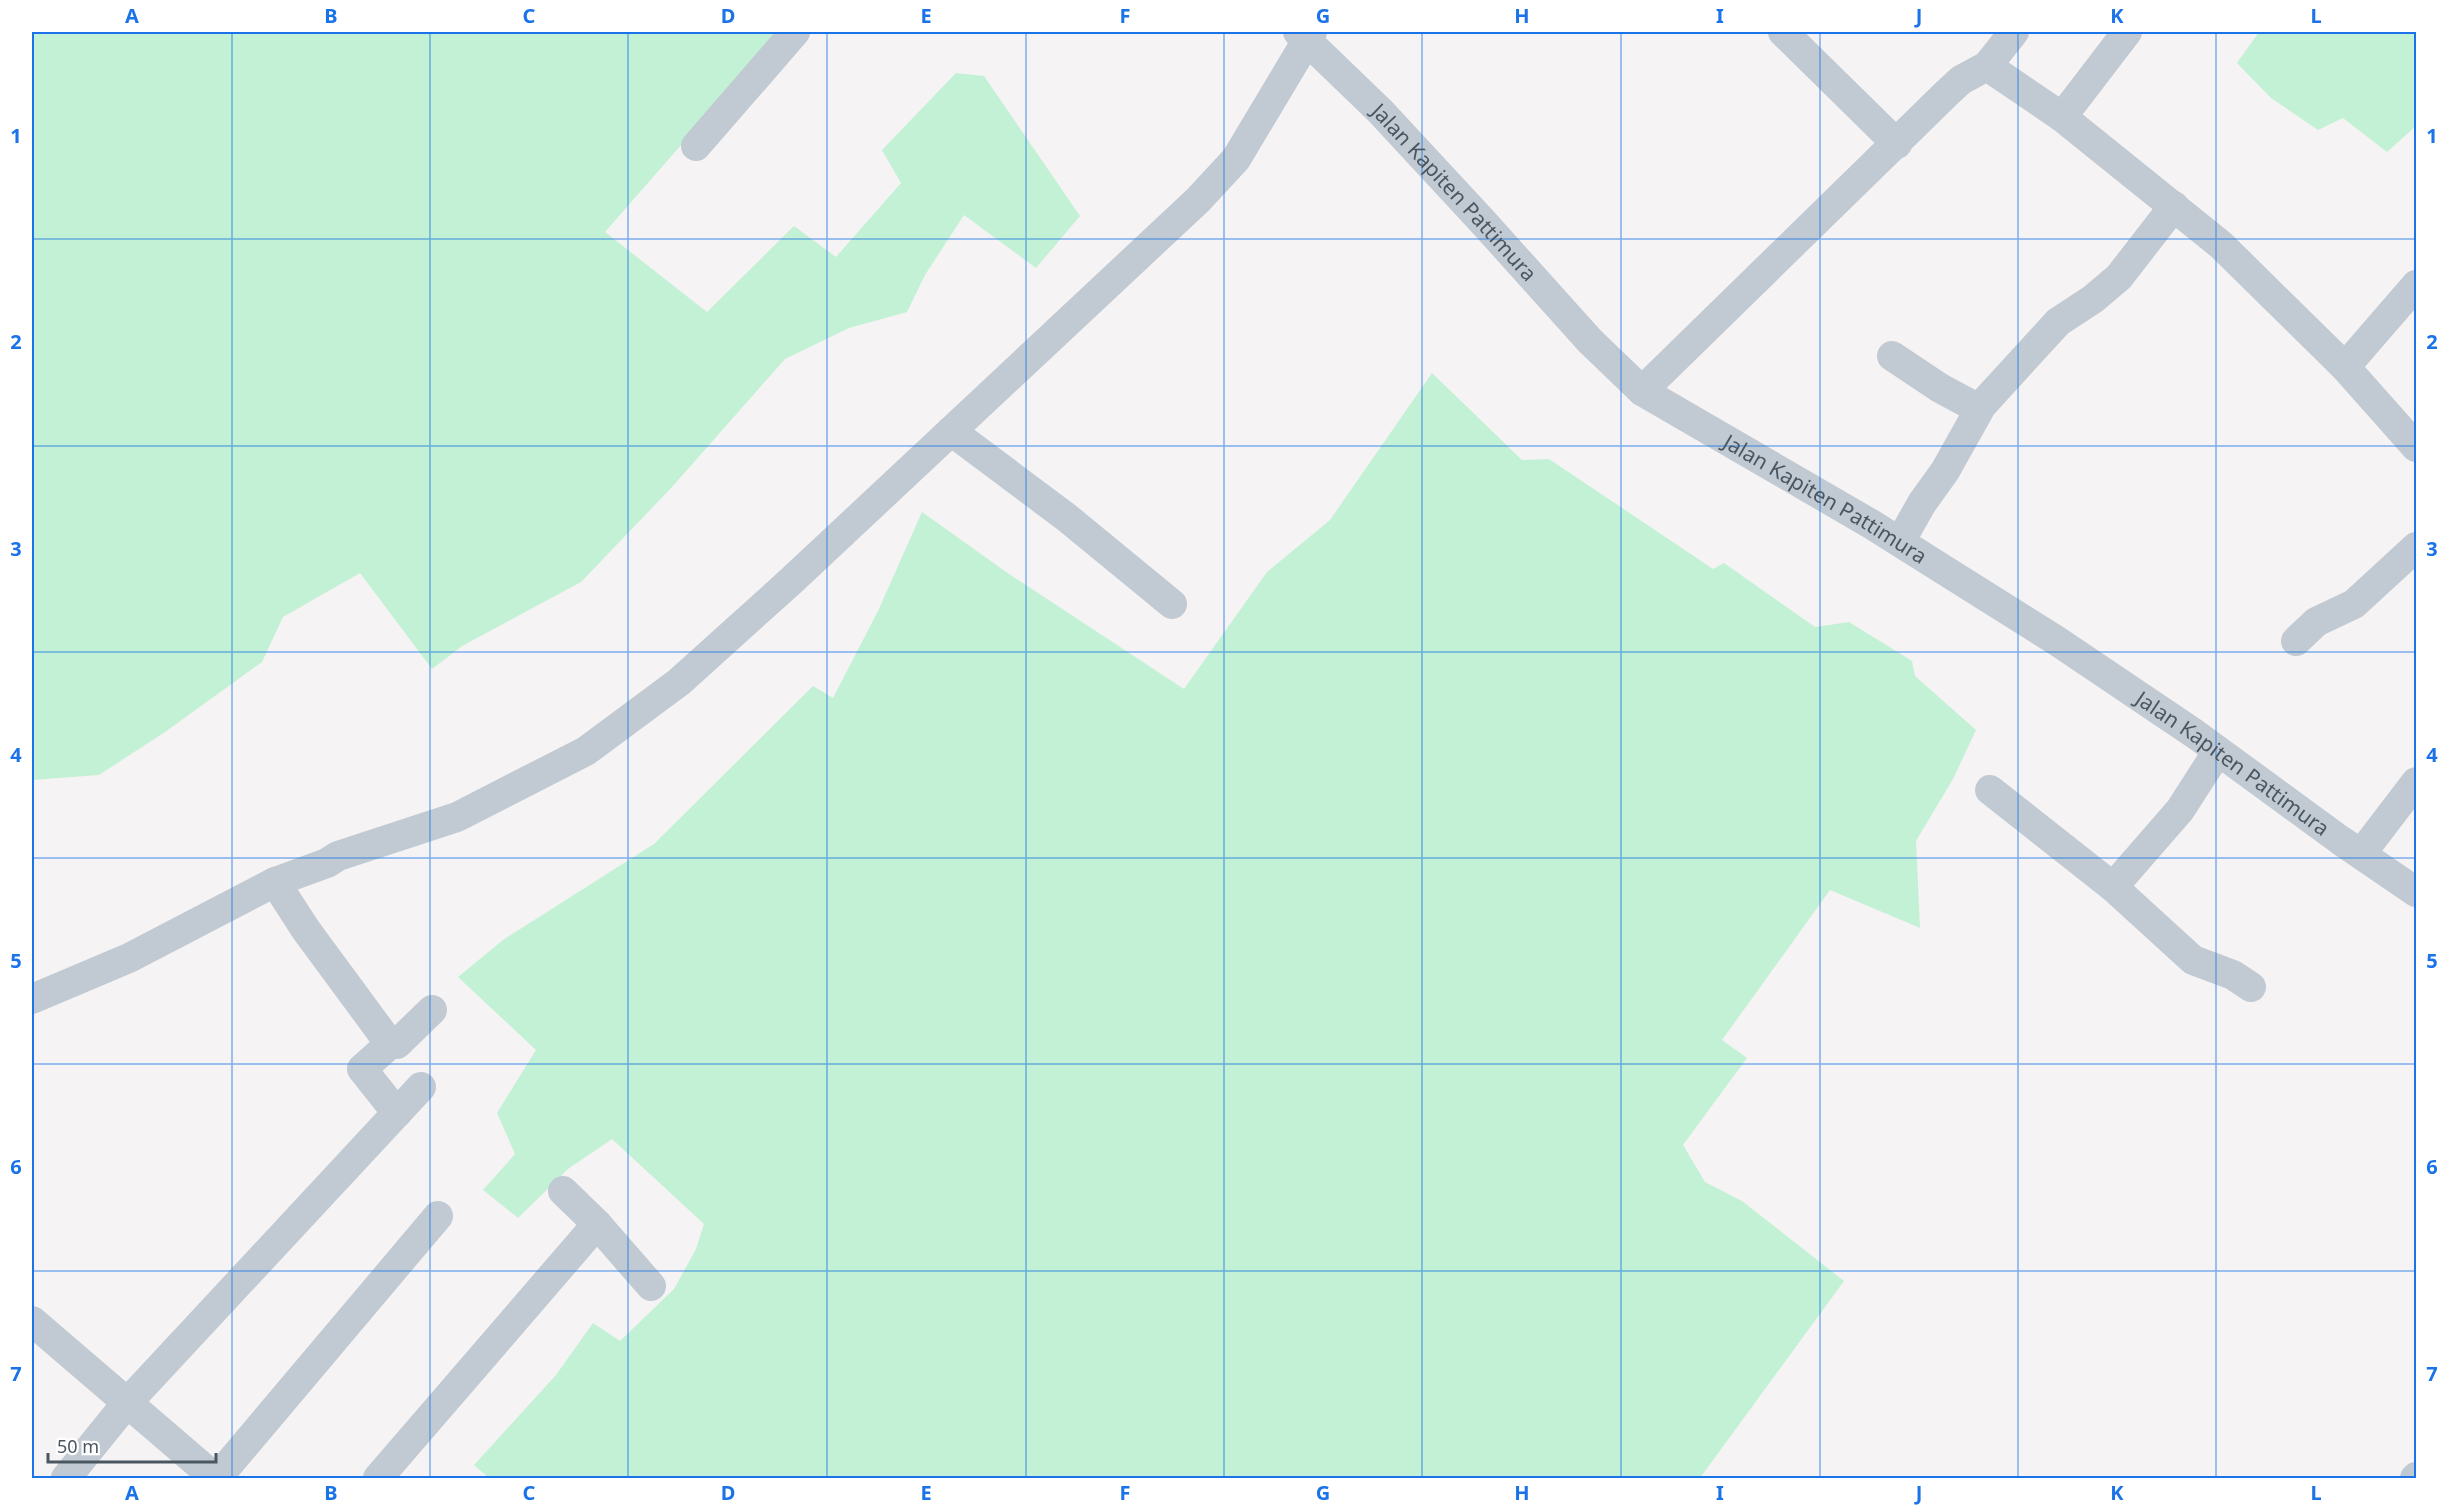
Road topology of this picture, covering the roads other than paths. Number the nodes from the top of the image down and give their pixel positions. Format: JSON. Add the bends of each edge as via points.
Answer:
{"nodes":[{"id":1,"x":795,"y":32,"type":"edge"},
{"id":2,"x":1783,"y":32,"type":"edge"},
{"id":3,"x":2014,"y":32,"type":"edge"},
{"id":4,"x":2127,"y":32,"type":"edge"},
{"id":5,"x":1306,"y":34,"type":"edge"},
{"id":6,"x":1987,"y":66,"type":"junction"},
{"id":7,"x":2062,"y":117,"type":"junction"},
{"id":8,"x":1897,"y":144,"type":"junction"},
{"id":9,"x":696,"y":146,"type":"dead end"},
{"id":10,"x":2174,"y":206,"type":"junction"},
{"id":11,"x":2416,"y":285,"type":"edge"},
{"id":12,"x":1892,"y":356,"type":"dead end"},
{"id":13,"x":2345,"y":367,"type":"junction"},
{"id":14,"x":1642,"y":391,"type":"junction"},
{"id":15,"x":1979,"y":409,"type":"junction"},
{"id":16,"x":951,"y":431,"type":"junction"},
{"id":17,"x":2416,"y":447,"type":"edge"},
{"id":18,"x":1900,"y":542,"type":"junction"},
{"id":19,"x":2416,"y":546,"type":"edge"},
{"id":20,"x":1172,"y":604,"type":"dead end"},
{"id":21,"x":2296,"y":641,"type":"dead end"},
{"id":22,"x":2218,"y":750,"type":"junction"},
{"id":23,"x":2416,"y":782,"type":"edge"},
{"id":24,"x":1990,"y":790,"type":"dead end"},
{"id":25,"x":2361,"y":855,"type":"junction"},
{"id":26,"x":275,"y":882,"type":"junction"},
{"id":27,"x":2114,"y":887,"type":"junction"},
{"id":28,"x":2416,"y":892,"type":"edge"},
{"id":29,"x":2251,"y":987,"type":"dead end"},
{"id":30,"x":32,"y":999,"type":"edge"},
{"id":31,"x":432,"y":1010,"type":"dead end"},
{"id":32,"x":390,"y":1044,"type":"junction"},
{"id":33,"x":421,"y":1087,"type":"dead end"},
{"id":34,"x":397,"y":1113,"type":"junction"},
{"id":35,"x":563,"y":1191,"type":"dead end"},
{"id":36,"x":438,"y":1216,"type":"dead end"},
{"id":37,"x":597,"y":1224,"type":"junction"},
{"id":38,"x":651,"y":1286,"type":"dead end"},
{"id":39,"x":32,"y":1321,"type":"edge"},
{"id":40,"x":126,"y":1404,"type":"junction"},
{"id":41,"x":66,"y":1479,"type":"edge"},
{"id":42,"x":216,"y":1479,"type":"edge"},
{"id":43,"x":378,"y":1479,"type":"edge"}],
"edges":[{"from":1,"to":9,"type":"street"},
{"from":2,"to":8,"type":"street"},
{"from":3,"to":6,"type":"street"},
{"from":4,"to":7,"type":"street"},
{"from":5,"to":14,"type":"street","name":"Jalan Kapiten Pattimura"},
{"from":5,"to":16,"type":"street","via":[[1236,159],[1198,200]]},
{"from":6,"to":7,"type":"street"},
{"from":6,"to":8,"type":"street","via":[[1961,80]]},
{"from":7,"to":10,"type":"street"},
{"from":8,"to":14,"type":"street"},
{"from":10,"to":13,"type":"street","via":[[2222,245]]},
{"from":10,"to":15,"type":"street","via":[[2119,277],[2058,322]]},
{"from":11,"to":13,"type":"street"},
{"from":12,"to":15,"type":"street"},
{"from":13,"to":17,"type":"street"},
{"from":14,"to":18,"type":"street","name":"Jalan Kapiten Pattimura"},
{"from":15,"to":18,"type":"street"},
{"from":16,"to":20,"type":"street","via":[[1066,517]]},
{"from":16,"to":26,"type":"street","via":[[679,682],[586,751],[457,817]]},
{"from":18,"to":22,"type":"street","name":"Jalan Kapiten Pattimura"},
{"from":19,"to":21,"type":"street","via":[[2354,604],[2322,618]]},
{"from":22,"to":25,"type":"street","name":"Jalan Kapiten Pattimura"},
{"from":22,"to":27,"type":"street","via":[[2180,810]]},
{"from":23,"to":25,"type":"street"},
{"from":24,"to":27,"type":"street"},
{"from":25,"to":28,"type":"street","name":"Jalan Kapiten Pattimura"},
{"from":26,"to":30,"type":"street","via":[[129,958]]},
{"from":26,"to":32,"type":"street","via":[[299,921]]},
{"from":27,"to":29,"type":"street","via":[[2193,960],[2233,975]]},
{"from":31,"to":32,"type":"street","via":[[397,1044]]},
{"from":32,"to":34,"type":"street","via":[[362,1069]]},
{"from":33,"to":34,"type":"street"},
{"from":34,"to":40,"type":"street"},
{"from":35,"to":37,"type":"street"},
{"from":36,"to":42,"type":"street"},
{"from":37,"to":38,"type":"street"},
{"from":37,"to":43,"type":"street"},
{"from":39,"to":40,"type":"street"},
{"from":40,"to":41,"type":"street"},
{"from":40,"to":42,"type":"street"}]}
